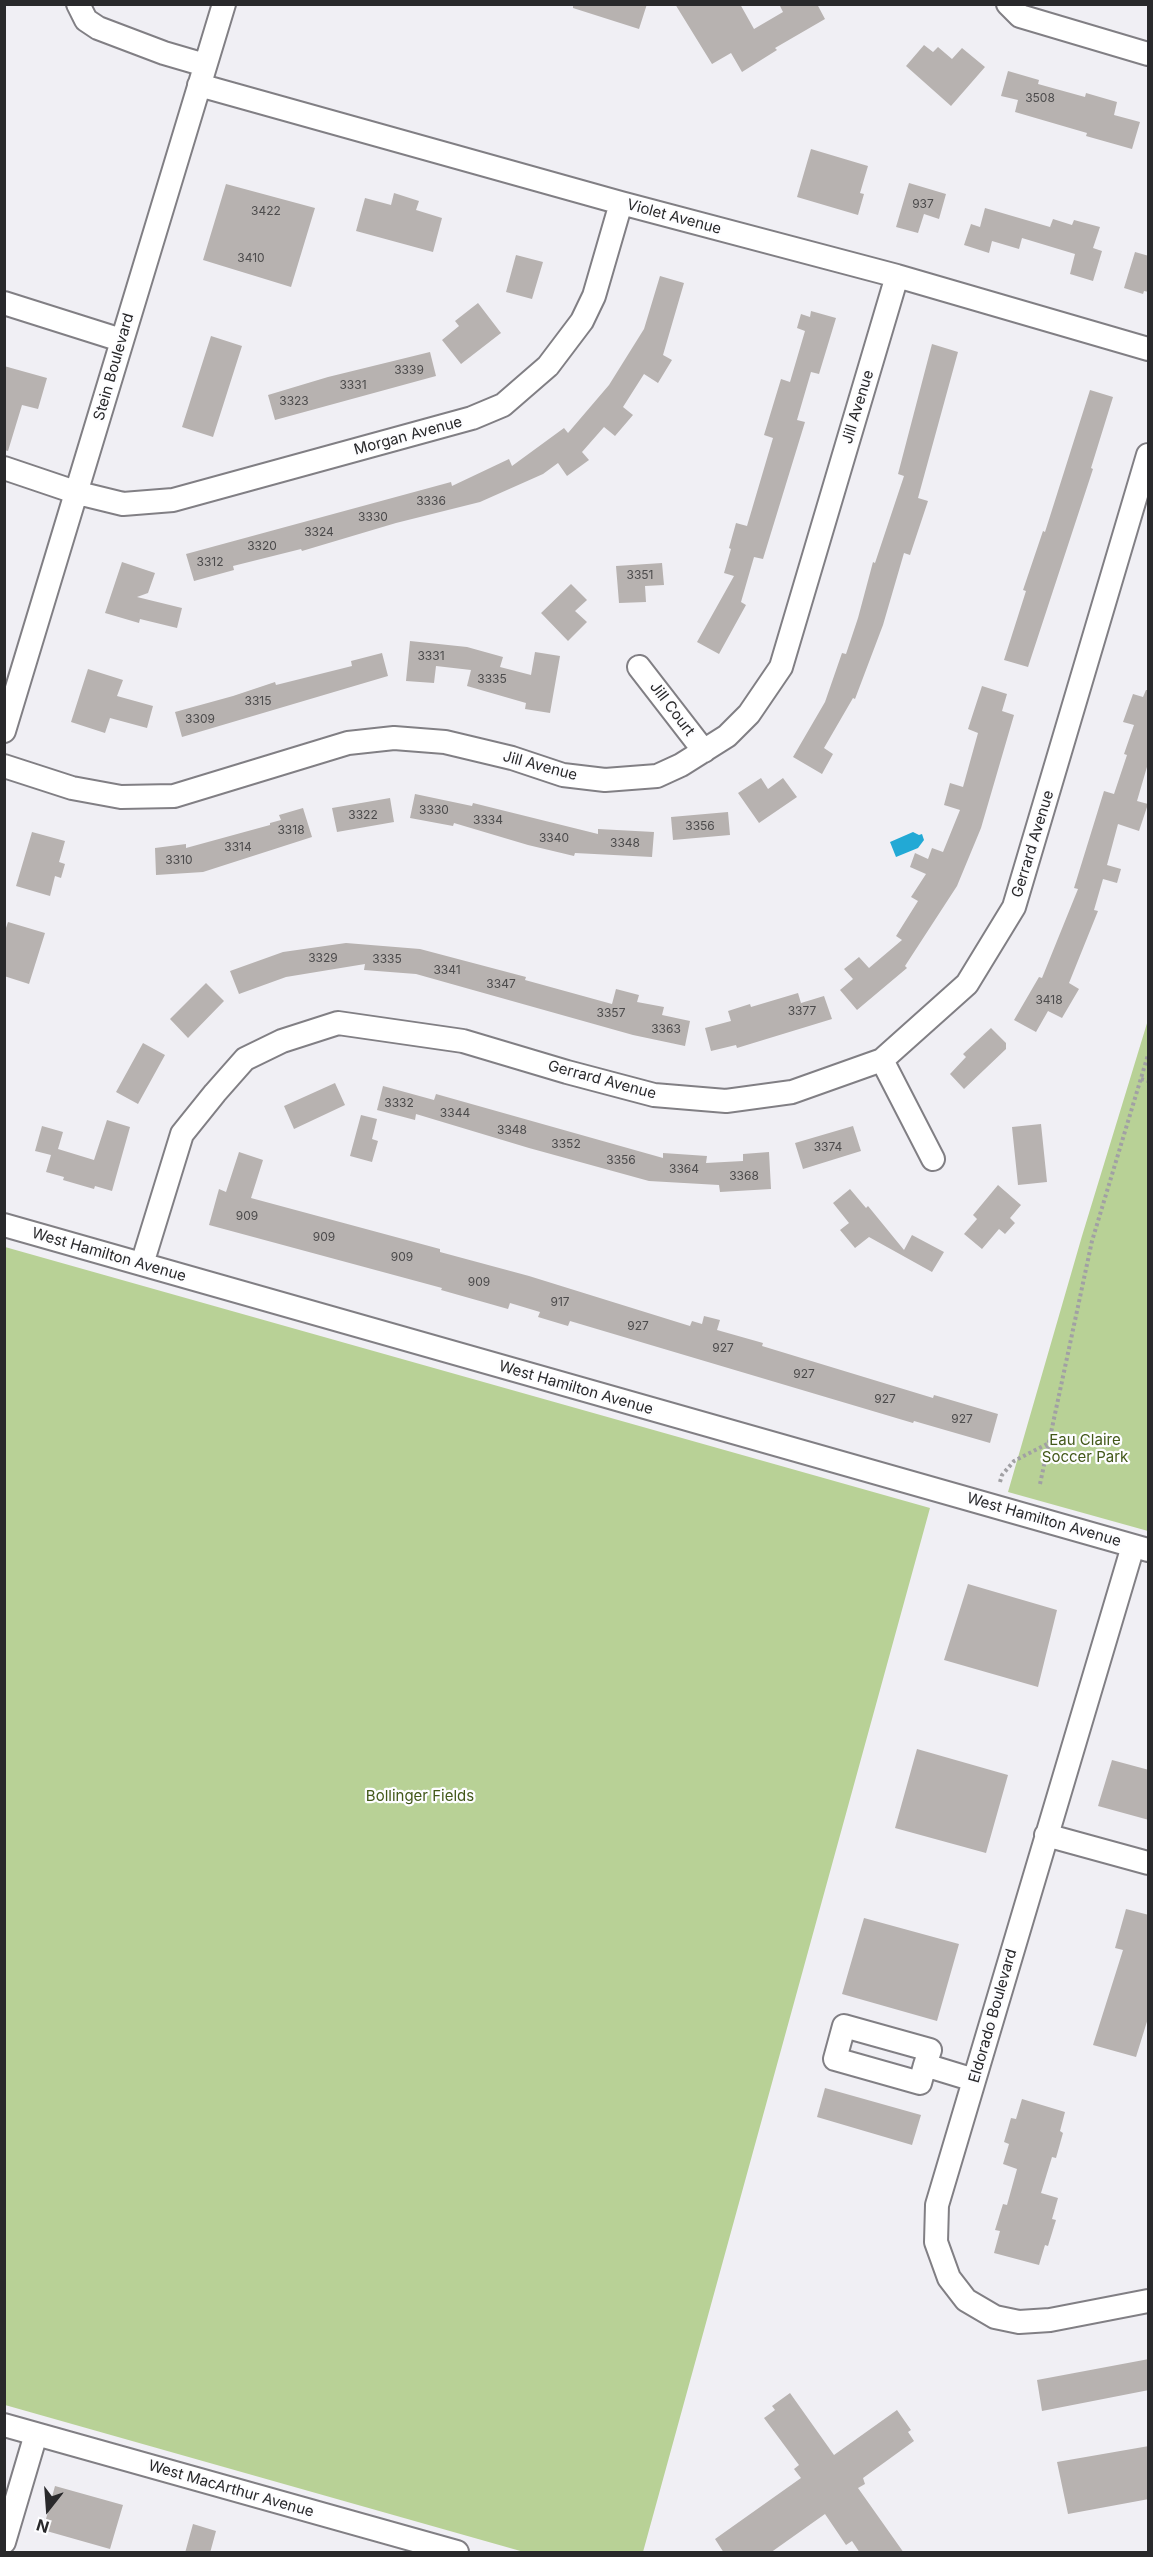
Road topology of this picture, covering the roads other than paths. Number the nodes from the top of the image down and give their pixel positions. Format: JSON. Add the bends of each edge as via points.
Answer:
{"nodes":[{"id":1,"x":78,"y":4,"type":"edge"},
{"id":2,"x":224,"y":4,"type":"edge"},
{"id":3,"x":1008,"y":4,"type":"edge"},
{"id":4,"x":1149,"y":54,"type":"edge"},
{"id":5,"x":202,"y":75,"type":"junction"},
{"id":6,"x":621,"y":203,"type":"junction"},
{"id":7,"x":897,"y":276,"type":"junction"},
{"id":8,"x":4,"y":303,"type":"edge"},
{"id":9,"x":121,"y":339,"type":"junction"},
{"id":10,"x":1149,"y":349,"type":"edge"},
{"id":11,"x":1149,"y":454,"type":"edge"},
{"id":12,"x":4,"y":468,"type":"edge"},
{"id":13,"x":78,"y":493,"type":"junction"},
{"id":14,"x":639,"y":666,"type":"dead end"},
{"id":15,"x":4,"y":730,"type":"edge"},
{"id":16,"x":704,"y":751,"type":"junction"},
{"id":17,"x":4,"y":766,"type":"edge"},
{"id":18,"x":882,"y":1060,"type":"junction"},
{"id":19,"x":933,"y":1159,"type":"dead end"},
{"id":20,"x":4,"y":1224,"type":"edge"},
{"id":21,"x":142,"y":1264,"type":"junction"},
{"id":22,"x":1141,"y":1548,"type":"edge"},
{"id":23,"x":1046,"y":1835,"type":"junction"},
{"id":24,"x":1149,"y":1863,"type":"edge"},
{"id":25,"x":925,"y":2066,"type":"dead end"},
{"id":26,"x":974,"y":2080,"type":"junction"},
{"id":27,"x":1149,"y":2301,"type":"edge"},
{"id":28,"x":4,"y":2425,"type":"edge"},
{"id":29,"x":36,"y":2434,"type":"junction"},
{"id":30,"x":4,"y":2542,"type":"edge"},
{"id":31,"x":457,"y":2553,"type":"edge"}],
"edges":[{"from":1,"to":5,"type":"street","name":"Violet Avenue","via":[[86,20],[98,28],[164,53]]},
{"from":2,"to":5,"type":"street","name":"Stein Boulevard"},
{"from":3,"to":4,"type":"street","via":[[1020,16]]},
{"from":5,"to":6,"type":"street","name":"Violet Avenue"},
{"from":5,"to":9,"type":"street","name":"Stein Boulevard"},
{"from":6,"to":7,"type":"street","name":"Violet Avenue"},
{"from":6,"to":13,"type":"street","name":"Morgan Avenue","via":[[594,296],[582,321],[548,366],[503,405],[472,418],[173,500],[123,504]]},
{"from":7,"to":10,"type":"street","name":"Violet Avenue"},
{"from":7,"to":16,"type":"street","name":"Jill Avenue","via":[[780,667],[749,714],[727,736]]},
{"from":8,"to":9,"type":"street"},
{"from":9,"to":13,"type":"street","name":"Stein Boulevard"},
{"from":11,"to":18,"type":"street","name":"Gerrard Avenue","via":[[1014,907],[967,984]]},
{"from":12,"to":13,"type":"street","name":"Morgan Avenue"},
{"from":13,"to":15,"type":"street","name":"Stein Boulevard"},
{"from":14,"to":16,"type":"street","name":"Jill Court"},
{"from":16,"to":17,"type":"street","name":"Jill Avenue","via":[[657,776],[604,780],[562,775],[445,742],[394,738],[348,743],[174,796],[121,798],[72,788]]},
{"from":18,"to":19,"type":"street"},
{"from":18,"to":21,"type":"street","name":"Gerrard Avenue","via":[[792,1092],[726,1101],[654,1095],[463,1041],[338,1023],[282,1041],[245,1059],[215,1093],[182,1134]]},
{"from":20,"to":21,"type":"street","name":"West Hamilton Avenue"},
{"from":21,"to":22,"type":"street","name":"West Hamilton Avenue"},
{"from":22,"to":23,"type":"street","name":"Eldorado Boulevard"},
{"from":23,"to":24,"type":"street"},
{"from":23,"to":26,"type":"street","name":"Eldorado Boulevard"},
{"from":25,"to":26,"type":"street"},
{"from":26,"to":27,"type":"street","name":"Eldorado Boulevard","via":[[937,2205],[936,2242],[949,2278],[966,2300],[995,2317],[1020,2322]]},
{"from":28,"to":29,"type":"street","name":"West MacArthur Avenue"},
{"from":29,"to":30,"type":"street"},
{"from":29,"to":31,"type":"street","name":"West MacArthur Avenue"}]}
